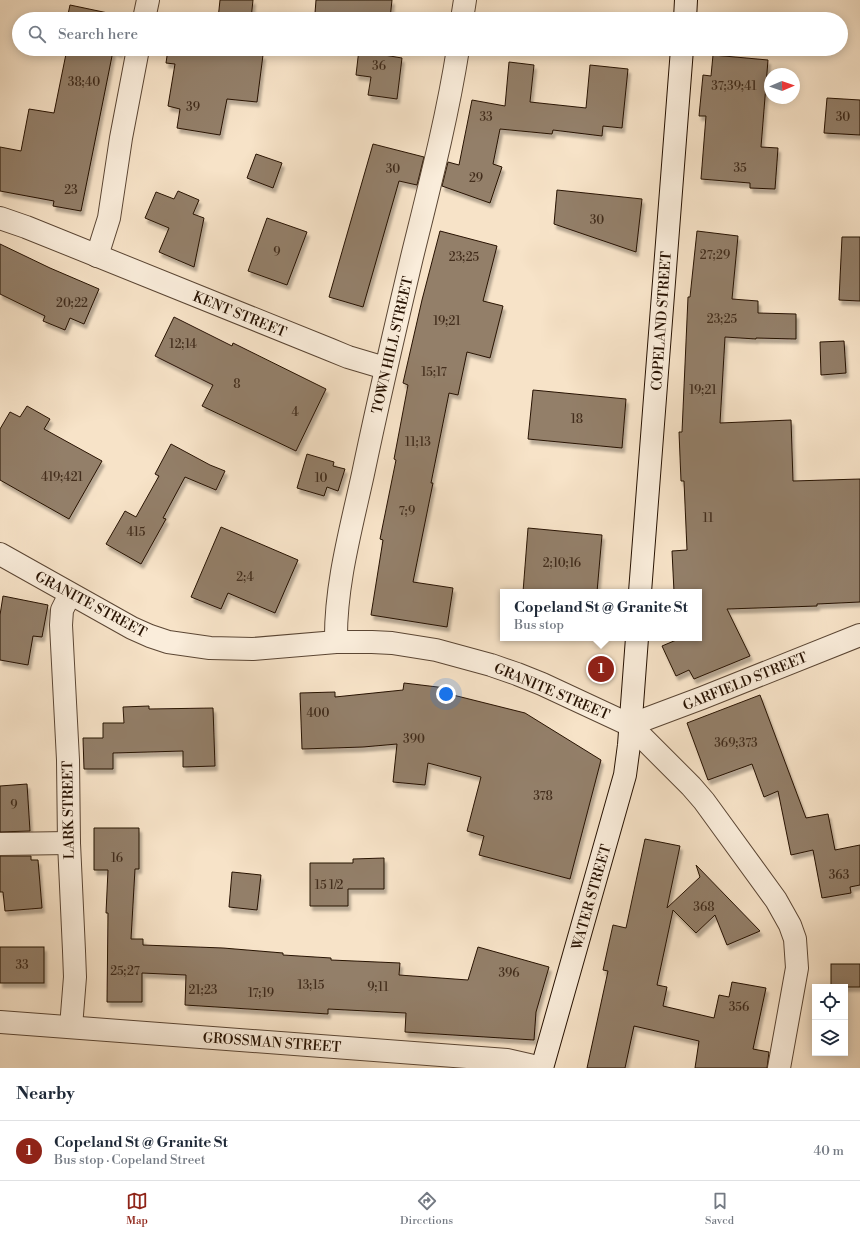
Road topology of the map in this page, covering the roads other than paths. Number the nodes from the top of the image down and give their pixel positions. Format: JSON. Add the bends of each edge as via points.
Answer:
{"nodes":[{"id":1,"x":148,"y":0,"type":"edge"},
{"id":2,"x":465,"y":0,"type":"edge"},
{"id":3,"x":686,"y":0,"type":"edge"},
{"id":4,"x":145,"y":12,"type":"edge"},
{"id":5,"x":463,"y":12,"type":"edge"},
{"id":6,"x":685,"y":12,"type":"edge"},
{"id":7,"x":137,"y":56,"type":"edge"},
{"id":8,"x":457,"y":56,"type":"edge"},
{"id":9,"x":681,"y":56,"type":"edge"},
{"id":10,"x":0,"y":218,"type":"edge"},
{"id":11,"x":97,"y":256,"type":"junction"},
{"id":12,"x":385,"y":368,"type":"junction"},
{"id":13,"x":0,"y":554,"type":"edge"},
{"id":14,"x":640,"y":589,"type":"edge"},
{"id":15,"x":70,"y":594,"type":"junction"},
{"id":16,"x":860,"y":635,"type":"edge"},
{"id":17,"x":637,"y":641,"type":"edge"},
{"id":18,"x":336,"y":642,"type":"junction"},
{"id":19,"x":630,"y":725,"type":"junction"},
{"id":20,"x":69,"y":843,"type":"junction"},
{"id":21,"x":0,"y":844,"type":"edge"},
{"id":22,"x":0,"y":1022,"type":"edge"},
{"id":23,"x":72,"y":1027,"type":"junction"},
{"id":24,"x":542,"y":1068,"type":"edge"},
{"id":25,"x":780,"y":1068,"type":"edge"}],
"edges":[{"from":1,"to":4,"type":"street"},
{"from":2,"to":5,"type":"street"},
{"from":3,"to":6,"type":"street"},
{"from":7,"to":11,"type":"street","via":[[122,130],[110,218]]},
{"from":8,"to":12,"type":"street","name":"TOWN HILL STREET","via":[[438,152]]},
{"from":9,"to":14,"type":"street","name":"COPELAND STREET"},
{"from":10,"to":11,"type":"street","name":"KENT STREET"},
{"from":11,"to":12,"type":"street","name":"KENT STREET","via":[[348,357]]},
{"from":12,"to":18,"type":"street","name":"TOWN HILL STREET","via":[[340,591]]},
{"from":13,"to":15,"type":"street","name":"GRANITE STREET"},
{"from":15,"to":18,"type":"street","name":"GRANITE STREET","via":[[150,636],[188,646],[230,650]]},
{"from":15,"to":20,"type":"street","name":"LARK STREET","via":[[62,610],[61,625],[68,760]]},
{"from":16,"to":19,"type":"street","name":"GARFIELD STREET"},
{"from":17,"to":19,"type":"street"},
{"from":18,"to":19,"type":"street","name":"GRANITE STREET","via":[[392,643],[461,656],[542,684]]},
{"from":19,"to":24,"type":"street","name":"WATER STREET","via":[[621,790]]},
{"from":19,"to":25,"type":"street","name":"GRANITE STREET","via":[[704,801],[776,900],[790,925],[795,939],[797,968]]},
{"from":20,"to":21,"type":"street"},
{"from":20,"to":23,"type":"street","name":"LARK STREET","via":[[75,977]]},
{"from":22,"to":23,"type":"street","name":"GROSSMAN STREET"},
{"from":23,"to":24,"type":"street","name":"GROSSMAN STREET","via":[[507,1060]]}]}
